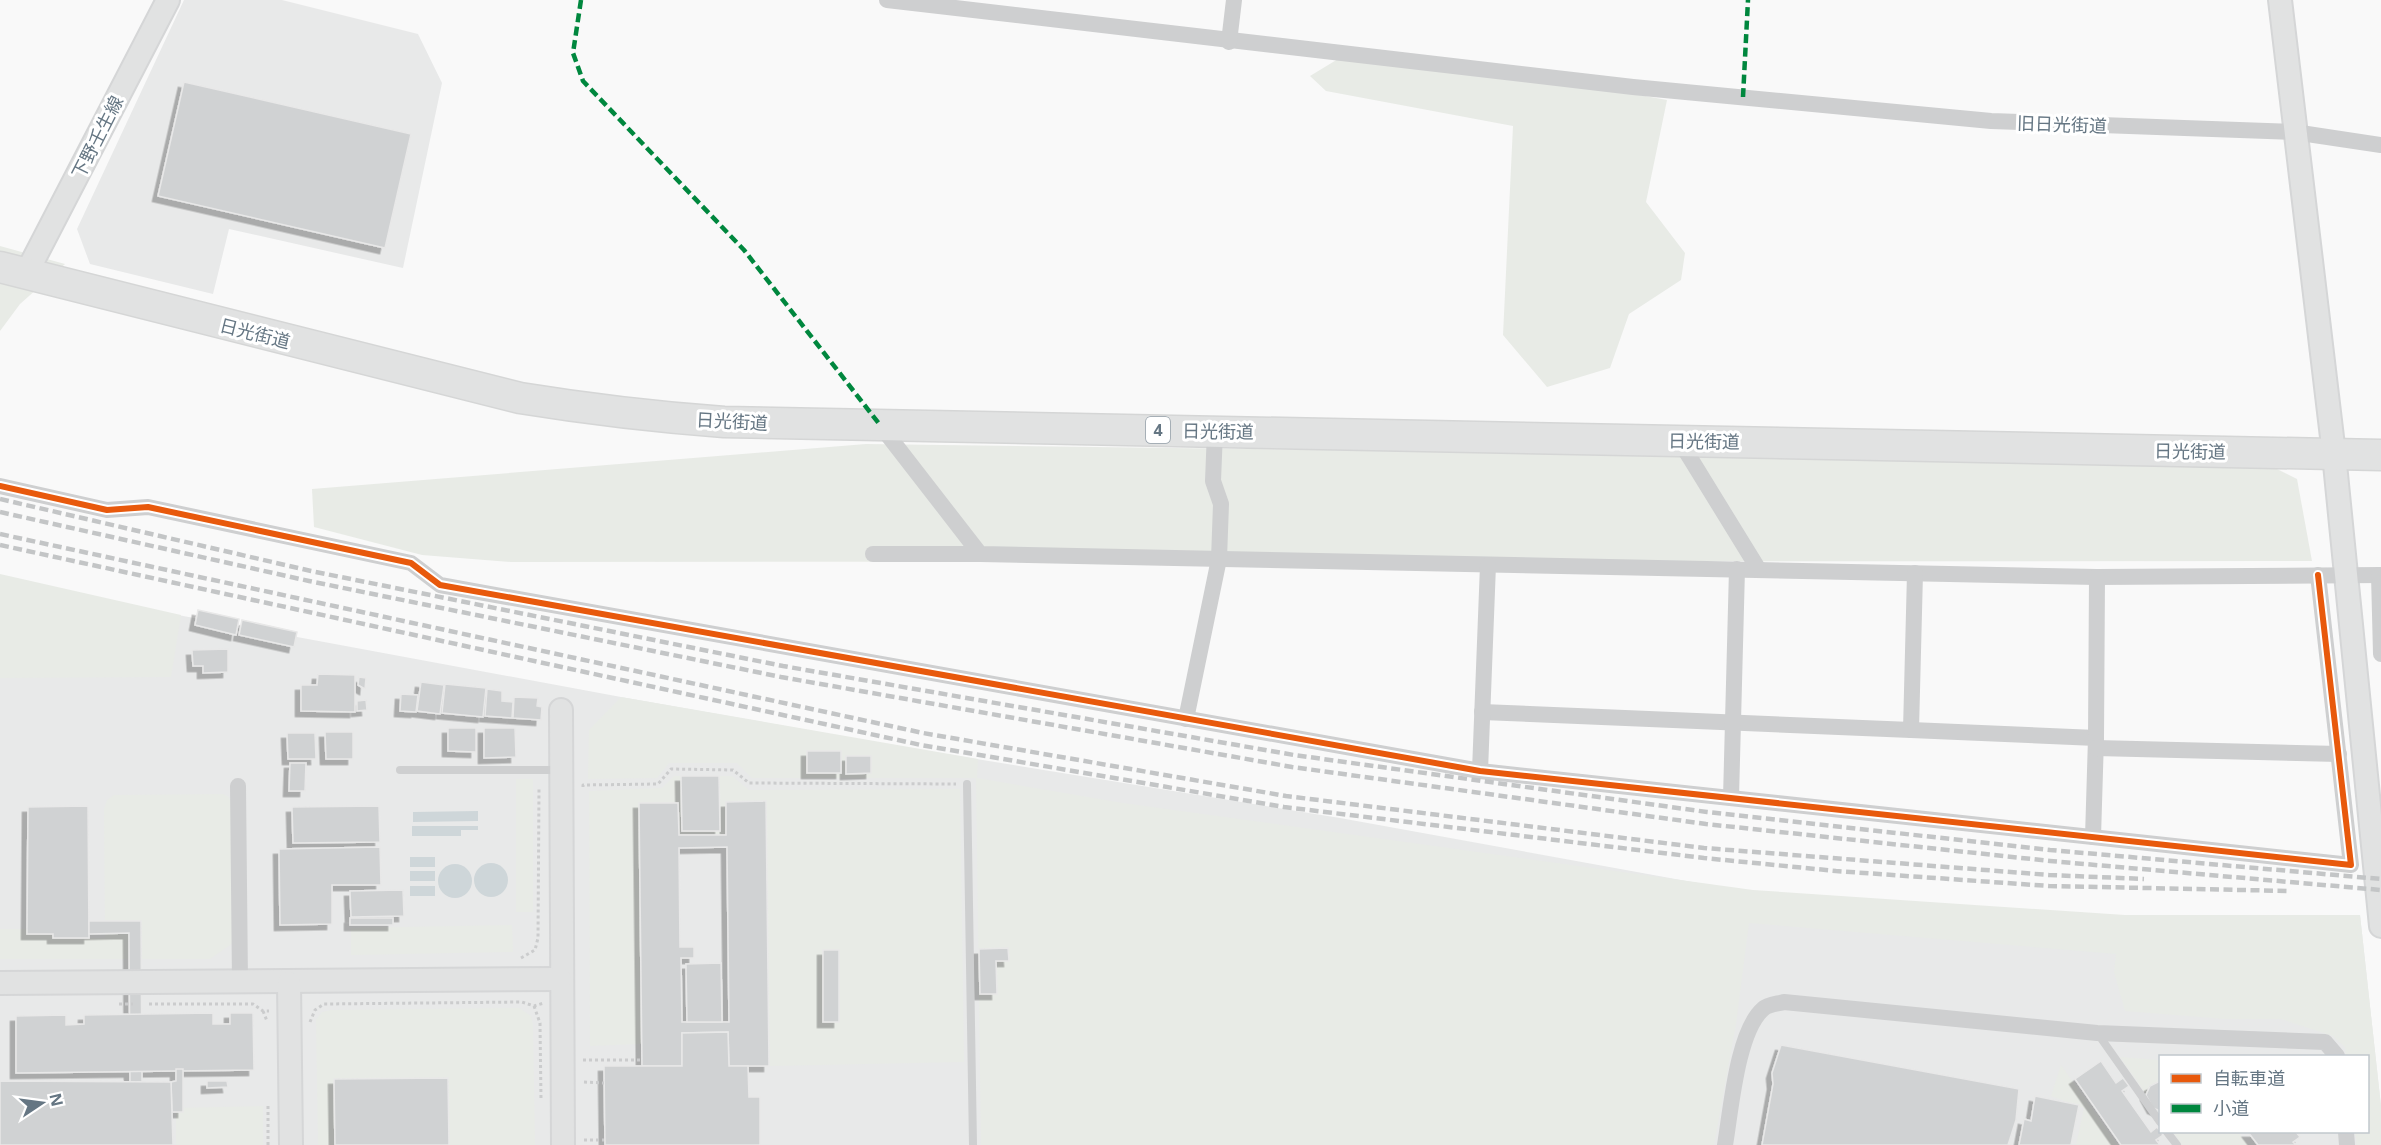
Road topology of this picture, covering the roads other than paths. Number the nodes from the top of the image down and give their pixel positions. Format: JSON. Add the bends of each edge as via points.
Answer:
{"nodes":[{"id":1,"x":168,"y":0,"type":"edge"},
{"id":2,"x":886,"y":0,"type":"edge"},
{"id":3,"x":1234,"y":0,"type":"edge"},
{"id":4,"x":2280,"y":0,"type":"edge"},
{"id":5,"x":1229,"y":42,"type":"junction"},
{"id":6,"x":2294,"y":132,"type":"junction"},
{"id":7,"x":2381,"y":145,"type":"edge"},
{"id":8,"x":13,"y":271,"type":"edge"},
{"id":9,"x":880,"y":425,"type":"junction"},
{"id":10,"x":1215,"y":431,"type":"junction"},
{"id":11,"x":1679,"y":440,"type":"junction"},
{"id":12,"x":2334,"y":454,"type":"junction"},
{"id":13,"x":2381,"y":455,"type":"edge"},
{"id":14,"x":0,"y":486,"type":"edge"},
{"id":15,"x":873,"y":554,"type":"dead end"},
{"id":16,"x":980,"y":554,"type":"junction"},
{"id":17,"x":1219,"y":559,"type":"junction"},
{"id":18,"x":1488,"y":565,"type":"junction"},
{"id":19,"x":1737,"y":570,"type":"junction"},
{"id":20,"x":1759,"y":570,"type":"junction"},
{"id":21,"x":1915,"y":573,"type":"junction"},
{"id":22,"x":2346,"y":574,"type":"junction"},
{"id":23,"x":2318,"y":575,"type":"junction"},
{"id":24,"x":2380,"y":575,"type":"edge"},
{"id":25,"x":2097,"y":577,"type":"junction"},
{"id":26,"x":2381,"y":654,"type":"edge"},
{"id":27,"x":561,"y":710,"type":"dead end"},
{"id":28,"x":1482,"y":712,"type":"junction"},
{"id":29,"x":1186,"y":719,"type":"junction"},
{"id":30,"x":1733,"y":722,"type":"junction"},
{"id":31,"x":1911,"y":730,"type":"junction"},
{"id":32,"x":2096,"y":743,"type":"junction"},
{"id":33,"x":2339,"y":754,"type":"junction"},
{"id":34,"x":400,"y":770,"type":"dead end"},
{"id":35,"x":560,"y":770,"type":"junction"},
{"id":36,"x":1480,"y":771,"type":"junction"},
{"id":37,"x":967,"y":784,"type":"road end"},
{"id":38,"x":238,"y":786,"type":"dead end"},
{"id":39,"x":1731,"y":798,"type":"junction"},
{"id":40,"x":2093,"y":837,"type":"junction"},
{"id":41,"x":2381,"y":926,"type":"edge"},
{"id":42,"x":560,"y":979,"type":"junction"},
{"id":43,"x":289,"y":982,"type":"junction"},
{"id":44,"x":0,"y":983,"type":"edge"},
{"id":45,"x":240,"y":983,"type":"junction"},
{"id":46,"x":2097,"y":1033,"type":"junction"},
{"id":47,"x":2336,"y":1055,"type":"edge"},
{"id":48,"x":2159,"y":1121,"type":"edge"},
{"id":49,"x":574,"y":1142,"type":"edge"},
{"id":50,"x":291,"y":1145,"type":"edge"},
{"id":51,"x":972,"y":1145,"type":"edge"},
{"id":52,"x":1725,"y":1145,"type":"edge"}],
"edges":[{"from":1,"to":8,"type":"street","name":"下野壬生線"},
{"from":2,"to":5,"type":"street","name":"旧日光街道"},
{"from":3,"to":5,"type":"street"},
{"from":4,"to":6,"type":"street"},
{"from":5,"to":6,"type":"street","name":"旧日光街道","via":[[1633,87],[1991,121]]},
{"from":6,"to":7,"type":"street","name":"旧日光街道"},
{"from":6,"to":12,"type":"street"},
{"from":8,"to":9,"type":"highway","name":"日光街道","number":"4","via":[[520,398],[704,421]]},
{"from":9,"to":10,"type":"highway","name":"日光街道","number":"4"},
{"from":9,"to":16,"type":"street"},
{"from":10,"to":11,"type":"highway","name":"日光街道","number":"4"},
{"from":10,"to":17,"type":"street","via":[[1213,481],[1221,504]]},
{"from":11,"to":12,"type":"highway","name":"日光街道","number":"4"},
{"from":11,"to":20,"type":"street"},
{"from":12,"to":13,"type":"highway","name":"日光街道","number":"4"},
{"from":12,"to":22,"type":"street"},
{"from":14,"to":29,"type":"street","via":[[107,510],[148,507],[411,563],[440,585]]},
{"from":15,"to":16,"type":"street"},
{"from":16,"to":17,"type":"street"},
{"from":17,"to":18,"type":"street"},
{"from":17,"to":29,"type":"street"},
{"from":18,"to":19,"type":"street"},
{"from":18,"to":28,"type":"street"},
{"from":19,"to":20,"type":"street"},
{"from":19,"to":30,"type":"street"},
{"from":20,"to":21,"type":"street"},
{"from":21,"to":25,"type":"street"},
{"from":21,"to":31,"type":"street"},
{"from":22,"to":23,"type":"street"},
{"from":22,"to":24,"type":"street"},
{"from":22,"to":41,"type":"street"},
{"from":23,"to":25,"type":"street"},
{"from":23,"to":33,"type":"street"},
{"from":24,"to":26,"type":"street"},
{"from":25,"to":32,"type":"street"},
{"from":27,"to":35,"type":"street"},
{"from":28,"to":30,"type":"street"},
{"from":28,"to":36,"type":"street"},
{"from":29,"to":36,"type":"street"},
{"from":30,"to":31,"type":"street"},
{"from":30,"to":39,"type":"street"},
{"from":31,"to":32,"type":"street"},
{"from":32,"to":33,"type":"street"},
{"from":32,"to":40,"type":"street"},
{"from":33,"to":40,"type":"street","via":[[2351,865]]},
{"from":34,"to":35,"type":"lane"},
{"from":35,"to":42,"type":"street"},
{"from":36,"to":39,"type":"street"},
{"from":37,"to":51,"type":"lane"},
{"from":38,"to":45,"type":"street"},
{"from":39,"to":40,"type":"street"},
{"from":42,"to":43,"type":"street"},
{"from":42,"to":49,"type":"street"},
{"from":43,"to":45,"type":"street"},
{"from":43,"to":50,"type":"street"},
{"from":44,"to":45,"type":"street"},
{"from":46,"to":47,"type":"street","via":[[2325,1042]]},
{"from":46,"to":48,"type":"lane"},
{"from":46,"to":52,"type":"street","via":[[1784,1002],[1765,1007],[1753,1020],[1745,1038]]}]}
